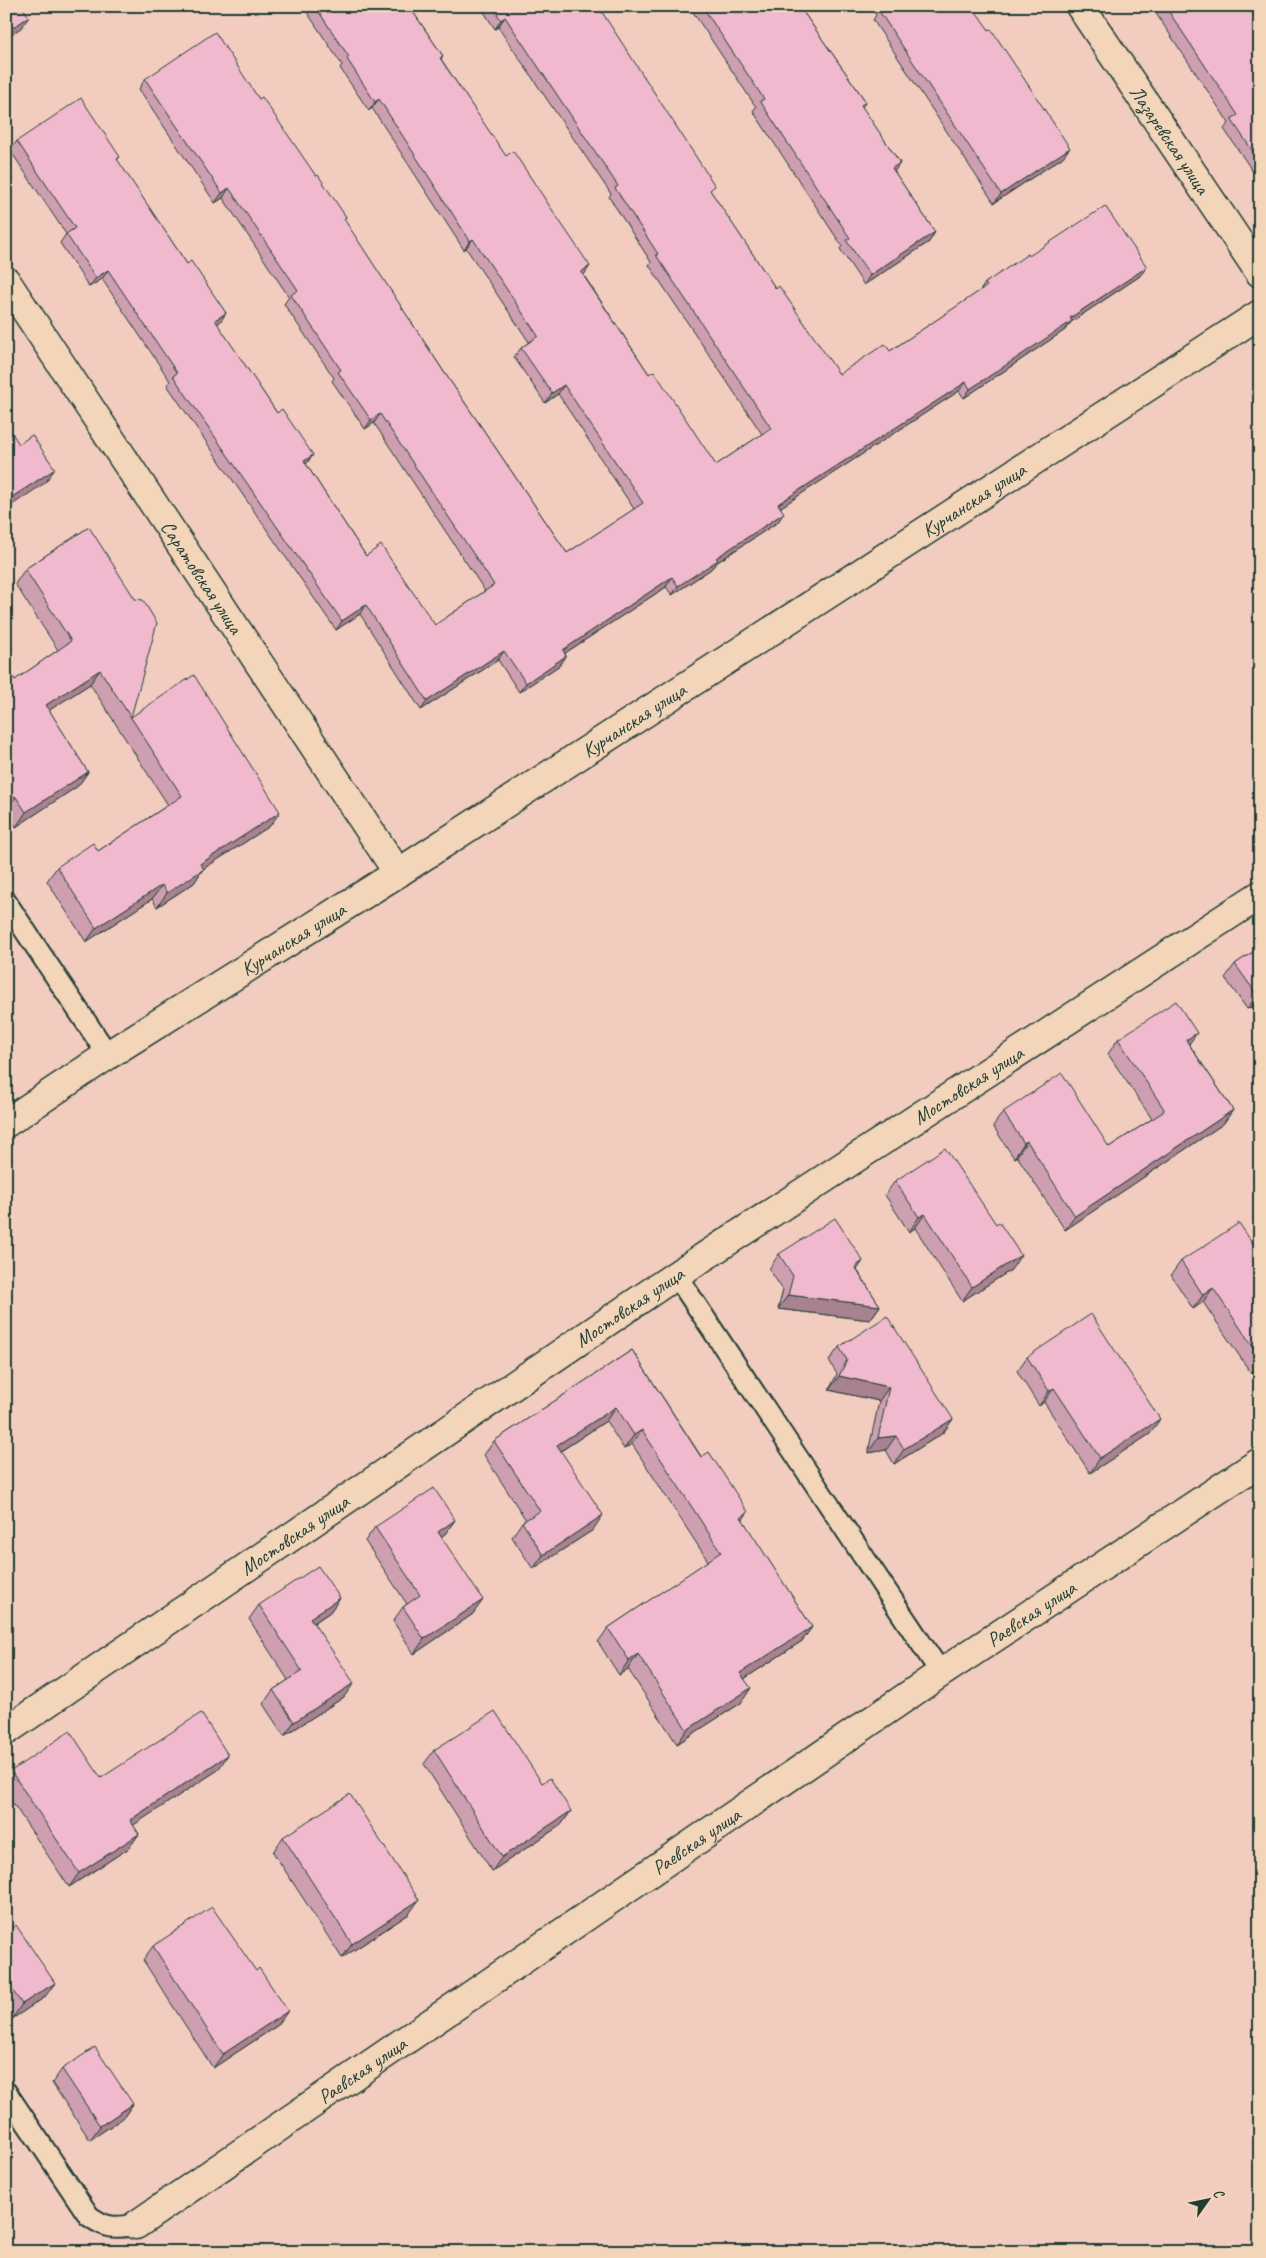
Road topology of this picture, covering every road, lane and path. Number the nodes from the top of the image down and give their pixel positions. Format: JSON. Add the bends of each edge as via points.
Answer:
{"nodes":[{"id":1,"x":1080,"y":6,"type":"edge"},
{"id":2,"x":1260,"y":273,"type":"edge"},
{"id":3,"x":6,"y":282,"type":"edge"},
{"id":4,"x":1260,"y":314,"type":"edge"},
{"id":5,"x":398,"y":874,"type":"junction"},
{"id":6,"x":1260,"y":895,"type":"edge"},
{"id":7,"x":6,"y":902,"type":"edge"},
{"id":8,"x":108,"y":1055,"type":"junction"},
{"id":9,"x":6,"y":1123,"type":"edge"},
{"id":10,"x":676,"y":1275,"type":"junction"},
{"id":11,"x":1260,"y":1462,"type":"edge"},
{"id":12,"x":941,"y":1673,"type":"junction"},
{"id":13,"x":6,"y":1731,"type":"edge"},
{"id":14,"x":6,"y":2092,"type":"edge"},
{"id":15,"x":136,"y":2225,"type":"joint"}],
"edges":[{"from":1,"to":2,"type":"street","name":"Лазаревская улица"},
{"from":3,"to":5,"type":"street","name":"Саратовская улица"},
{"from":4,"to":5,"type":"street","name":"Курчанская улица"},
{"from":5,"to":8,"type":"street","name":"Курчанская улица"},
{"from":6,"to":10,"type":"street","name":"Мостовская улица"},
{"from":7,"to":8,"type":"lane"},
{"from":8,"to":9,"type":"street","name":"Курчанская улица"},
{"from":10,"to":12,"type":"lane"},
{"from":10,"to":13,"type":"street","name":"Мостовская улица"},
{"from":11,"to":12,"type":"street","name":"Раевская улица"},
{"from":12,"to":15,"type":"street","name":"Раевская улица"},
{"from":14,"to":15,"type":"lane","via":[[89,2216],[103,2226]]}]}
